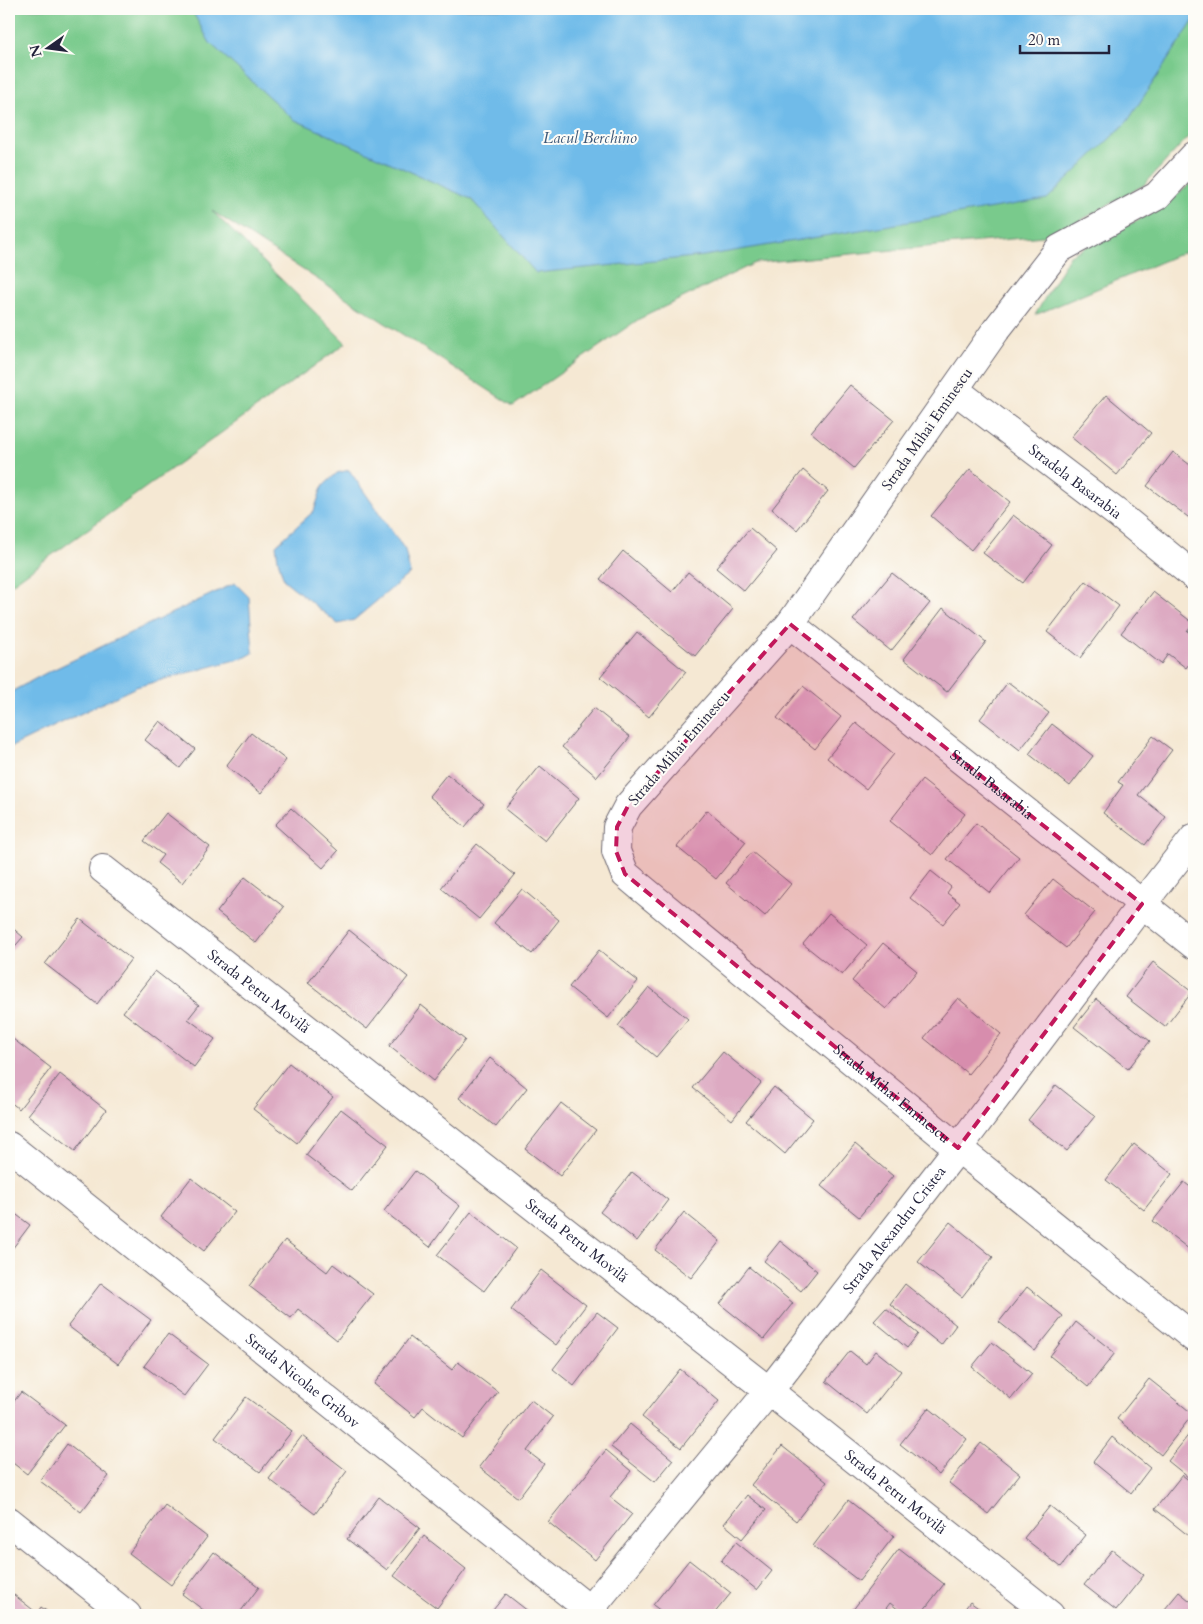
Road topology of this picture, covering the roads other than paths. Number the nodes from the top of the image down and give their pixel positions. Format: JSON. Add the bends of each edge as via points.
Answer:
{"nodes":[{"id":1,"x":1194,"y":156,"type":"edge"},
{"id":2,"x":955,"y":390,"type":"junction"},
{"id":3,"x":1194,"y":576,"type":"edge"},
{"id":4,"x":790,"y":624,"type":"junction"},
{"id":5,"x":1194,"y":838,"type":"edge"},
{"id":6,"x":103,"y":869,"type":"dead end"},
{"id":7,"x":1142,"y":904,"type":"junction"},
{"id":8,"x":1194,"y":945,"type":"edge"},
{"id":9,"x":9,"y":1146,"type":"edge"},
{"id":10,"x":958,"y":1148,"type":"junction"},
{"id":11,"x":1194,"y":1338,"type":"edge"},
{"id":12,"x":769,"y":1391,"type":"junction"},
{"id":13,"x":9,"y":1521,"type":"edge"},
{"id":14,"x":590,"y":1613,"type":"edge"},
{"id":15,"x":128,"y":1615,"type":"edge"},
{"id":16,"x":1050,"y":1615,"type":"edge"}],
"edges":[{"from":1,"to":2,"type":"street","name":"Strada Mihai Eminescu","via":[[1157,196],[1059,249],[996,330]]},
{"from":2,"to":3,"type":"street","name":"Stradela Basarabia"},
{"from":2,"to":4,"type":"street","name":"Strada Mihai Eminescu"},
{"from":4,"to":7,"type":"street","name":"Strada Basarabia"},
{"from":4,"to":10,"type":"street","name":"Strada Mihai Eminescu","via":[[628,806],[617,827],[616,852],[625,874]]},
{"from":5,"to":7,"type":"street","name":"Strada Alexandru Cristea"},
{"from":6,"to":12,"type":"street","name":"Strada Petru Movilă"},
{"from":7,"to":8,"type":"street","name":"Strada Basarabia"},
{"from":7,"to":10,"type":"street","name":"Strada Alexandru Cristea"},
{"from":9,"to":14,"type":"street","name":"Strada Nicolae Gribov"},
{"from":10,"to":11,"type":"street","name":"Strada Mihai Eminescu"},
{"from":10,"to":12,"type":"street","name":"Strada Alexandru Cristea"},
{"from":12,"to":14,"type":"street","name":"Strada Alexandru Cristea"},
{"from":12,"to":16,"type":"street","name":"Strada Petru Movilă"},
{"from":13,"to":15,"type":"street"}]}
